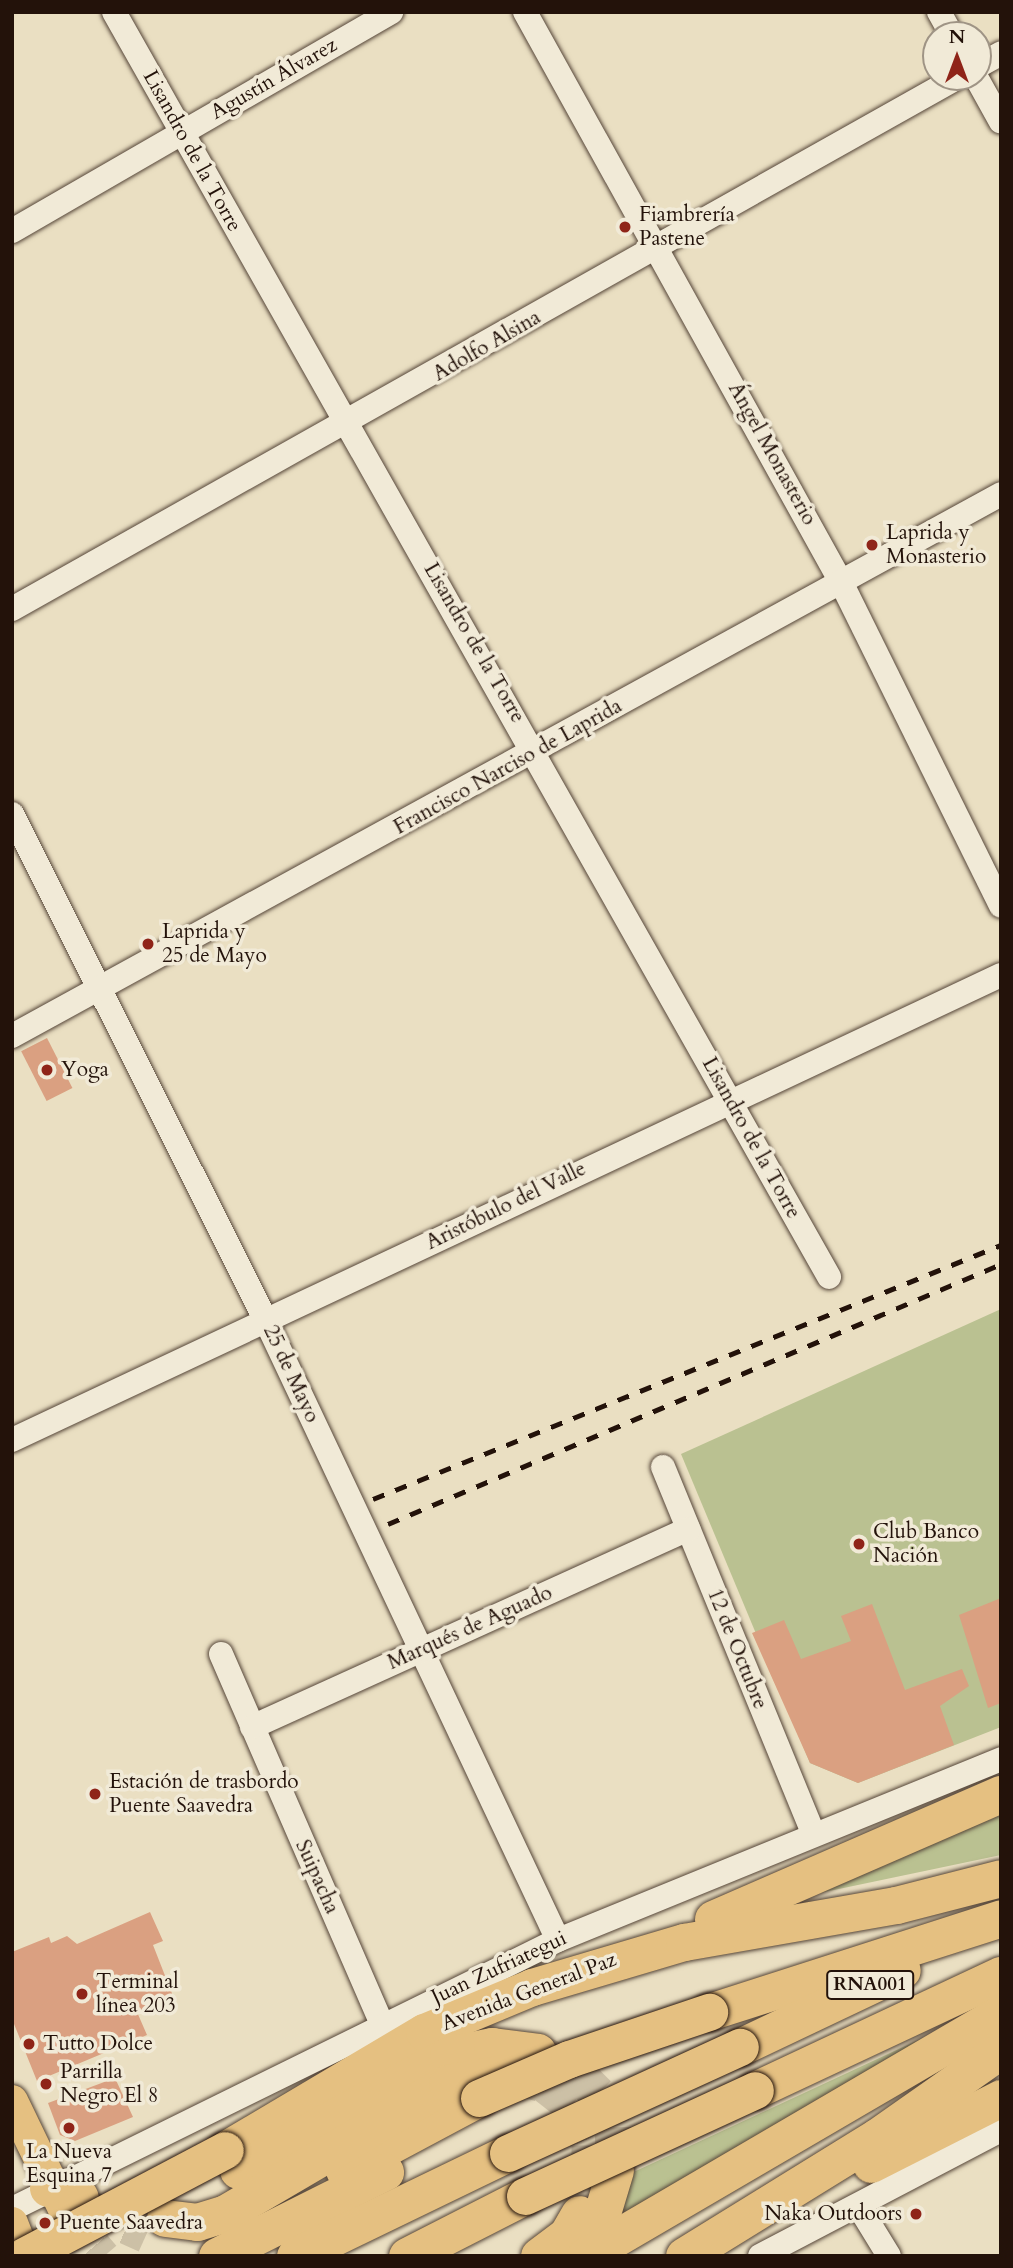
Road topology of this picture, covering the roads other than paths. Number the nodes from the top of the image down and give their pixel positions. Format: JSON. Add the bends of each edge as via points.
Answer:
{"nodes":[{"id":1,"x":114,"y":12,"type":"edge"},
{"id":2,"x":391,"y":12,"type":"edge"},
{"id":3,"x":525,"y":12,"type":"edge"},
{"id":4,"x":933,"y":91,"type":"edge"},
{"id":5,"x":984,"y":91,"type":"edge"},
{"id":6,"x":1001,"y":122,"type":"edge"},
{"id":7,"x":181,"y":131,"type":"junction"},
{"id":8,"x":12,"y":231,"type":"edge"},
{"id":9,"x":659,"y":247,"type":"junction"},
{"id":10,"x":347,"y":426,"type":"junction"},
{"id":11,"x":1001,"y":494,"type":"edge"},
{"id":12,"x":841,"y":582,"type":"junction"},
{"id":13,"x":12,"y":609,"type":"edge"},
{"id":14,"x":536,"y":750,"type":"junction"},
{"id":15,"x":12,"y":814,"type":"edge"},
{"id":16,"x":1001,"y":906,"type":"edge"},
{"id":17,"x":1001,"y":975,"type":"edge"},
{"id":18,"x":101,"y":992,"type":"junction"},
{"id":19,"x":12,"y":1036,"type":"edge"},
{"id":20,"x":729,"y":1099,"type":"junction"},
{"id":21,"x":829,"y":1277,"type":"dead end"},
{"id":22,"x":266,"y":1321,"type":"junction"},
{"id":23,"x":12,"y":1440,"type":"edge"},
{"id":24,"x":663,"y":1467,"type":"dead end"},
{"id":25,"x":688,"y":1530,"type":"junction"},
{"id":26,"x":422,"y":1650,"type":"junction"},
{"id":27,"x":221,"y":1654,"type":"dead end"},
{"id":28,"x":252,"y":1727,"type":"junction"},
{"id":29,"x":1001,"y":1759,"type":"edge"},
{"id":30,"x":1001,"y":1794,"type":"edge"},
{"id":31,"x":812,"y":1831,"type":"junction"},
{"id":32,"x":1001,"y":1878,"type":"edge"},
{"id":33,"x":1001,"y":1920,"type":"edge"},
{"id":34,"x":558,"y":1940,"type":"junction"},
{"id":35,"x":626,"y":1956,"type":"junction"},
{"id":36,"x":1001,"y":1975,"type":"edge"},
{"id":37,"x":1001,"y":2014,"type":"edge"},
{"id":38,"x":381,"y":2022,"type":"junction"},
{"id":39,"x":1001,"y":2050,"type":"edge"},
{"id":40,"x":538,"y":2052,"type":"tunnel mouth"},
{"id":41,"x":490,"y":2097,"type":"junction"},
{"id":42,"x":1001,"y":2098,"type":"edge"},
{"id":43,"x":12,"y":2101,"type":"edge"},
{"id":44,"x":1001,"y":2130,"type":"edge"},
{"id":45,"x":232,"y":2160,"type":"junction"},
{"id":46,"x":67,"y":2199,"type":"junction"},
{"id":47,"x":778,"y":2200,"type":"junction"},
{"id":48,"x":859,"y":2207,"type":"junction"},
{"id":49,"x":156,"y":2226,"type":"tunnel mouth"},
{"id":50,"x":16,"y":2231,"type":"edge"},
{"id":51,"x":78,"y":2256,"type":"edge"},
{"id":52,"x":217,"y":2256,"type":"edge"},
{"id":53,"x":295,"y":2256,"type":"edge"},
{"id":54,"x":407,"y":2256,"type":"edge"},
{"id":55,"x":539,"y":2256,"type":"edge"},
{"id":56,"x":573,"y":2256,"type":"edge"},
{"id":57,"x":585,"y":2256,"type":"edge"},
{"id":58,"x":634,"y":2256,"type":"edge"},
{"id":59,"x":684,"y":2256,"type":"edge"},
{"id":60,"x":760,"y":2256,"type":"edge"},
{"id":61,"x":889,"y":2256,"type":"edge"}],
"edges":[{"from":1,"to":7,"type":"street","name":"Lisandro de la Torre"},
{"from":2,"to":7,"type":"street","name":"Agustín Álvarez"},
{"from":3,"to":9,"type":"street","name":"Ángel Monasterio"},
{"from":4,"to":9,"type":"street","name":"Adolfo Alsina"},
{"from":5,"to":6,"type":"street"},
{"from":7,"to":8,"type":"street","name":"Agustín Álvarez"},
{"from":7,"to":10,"type":"street","name":"Lisandro de la Torre"},
{"from":9,"to":10,"type":"street","name":"Adolfo Alsina"},
{"from":9,"to":12,"type":"street","name":"Ángel Monasterio"},
{"from":10,"to":13,"type":"street","name":"Adolfo Alsina"},
{"from":10,"to":14,"type":"street","name":"Lisandro de la Torre"},
{"from":11,"to":12,"type":"street","name":"Francisco Narciso de Laprida"},
{"from":12,"to":14,"type":"street","name":"Francisco Narciso de Laprida"},
{"from":12,"to":16,"type":"street","name":"Ángel Monasterio"},
{"from":14,"to":18,"type":"street","name":"Francisco Narciso de Laprida"},
{"from":14,"to":20,"type":"street","name":"Lisandro de la Torre"},
{"from":15,"to":18,"type":"street","name":"25 de Mayo"},
{"from":17,"to":20,"type":"street","name":"Aristóbulo del Valle"},
{"from":18,"to":19,"type":"street","name":"Francisco Narciso de Laprida"},
{"from":18,"to":22,"type":"street","name":"25 de Mayo"},
{"from":20,"to":21,"type":"street","name":"Lisandro de la Torre"},
{"from":20,"to":22,"type":"street","name":"Aristóbulo del Valle"},
{"from":22,"to":23,"type":"street","name":"Aristóbulo del Valle"},
{"from":22,"to":26,"type":"street","name":"25 de Mayo"},
{"from":24,"to":25,"type":"street","name":"12 de Octubre"},
{"from":25,"to":26,"type":"street","name":"Marqués de Aguado"},
{"from":25,"to":31,"type":"street","name":"12 de Octubre"},
{"from":26,"to":28,"type":"street","name":"Marqués de Aguado"},
{"from":26,"to":34,"type":"street","name":"25 de Mayo"},
{"from":27,"to":28,"type":"street","name":"Suipacha"},
{"from":28,"to":38,"type":"street","name":"Suipacha"},
{"from":29,"to":31,"type":"street","name":"Juan Zufriategui"},
{"from":30,"to":35,"type":"highway"},
{"from":31,"to":34,"type":"street","name":"Juan Zufriategui"},
{"from":32,"to":35,"type":"highway","name":"Avenida General Paz","via":[[950,1894]]},
{"from":33,"to":41,"type":"highway","bridge":true,"via":[[715,2010],[625,2059]]},
{"from":33,"to":53,"type":"highway","number":"RNA001","bridge":true},
{"from":34,"to":38,"type":"street","name":"Juan Zufriategui"},
{"from":35,"to":45,"type":"highway","name":"Avenida General Paz","via":[[424,2032]]},
{"from":36,"to":54,"type":"highway","number":"RNA001","bridge":true},
{"from":37,"to":57,"type":"highway"},
{"from":37,"to":58,"type":"highway","via":[[900,2094]]},
{"from":38,"to":46,"type":"street","name":"Juan Zufriategui"},
{"from":39,"to":47,"type":"highway"},
{"from":40,"to":45,"type":"highway","via":[[492,2046],[448,2055]]},
{"from":41,"to":49,"type":"highway","via":[[221,2235],[178,2242]]},
{"from":41,"to":52,"type":"highway"},
{"from":42,"to":47,"type":"highway","via":[[880,2161]]},
{"from":43,"to":46,"type":"main road"},
{"from":44,"to":48,"type":"street"},
{"from":45,"to":50,"type":"highway","name":"Avenida General Paz","bridge":true},
{"from":45,"to":51,"type":"highway"},
{"from":46,"to":50,"type":"street","name":"Juan Zufriategui"},
{"from":47,"to":59,"type":"highway"},
{"from":48,"to":60,"type":"street"},
{"from":48,"to":61,"type":"street"},
{"from":55,"to":56,"type":"highway","via":[[567,2235],[603,2177],[600,2220]]}]}
